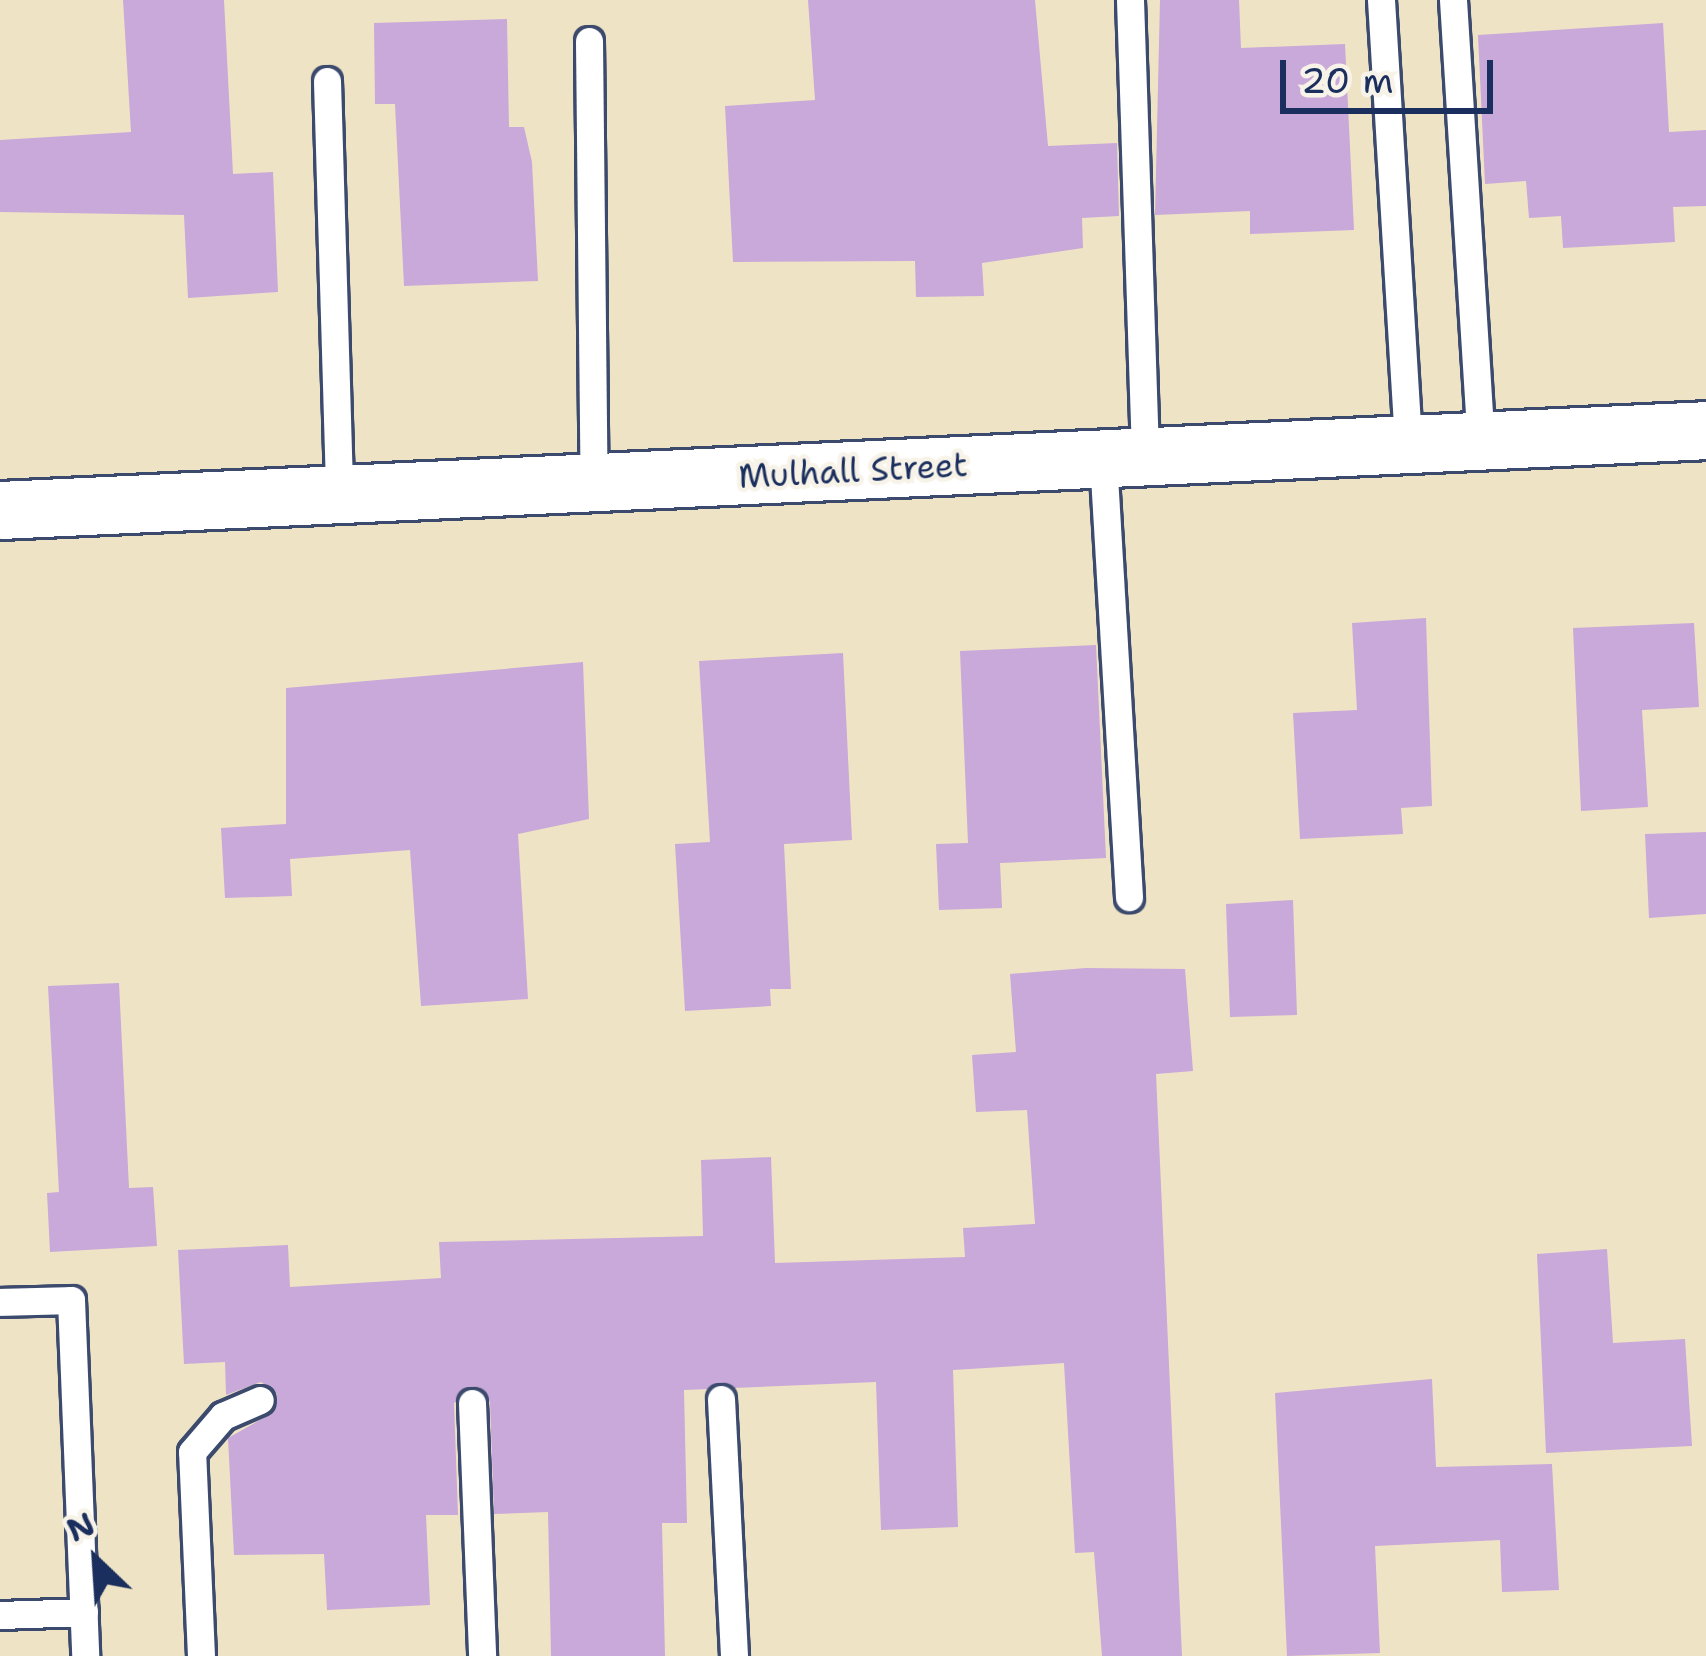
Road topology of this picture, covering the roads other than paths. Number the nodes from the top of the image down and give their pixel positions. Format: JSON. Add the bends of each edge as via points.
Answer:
{"nodes":[{"id":1,"x":1130,"y":0,"type":"edge"},
{"id":2,"x":1381,"y":0,"type":"edge"},
{"id":3,"x":1453,"y":0,"type":"edge"},
{"id":4,"x":589,"y":41,"type":"dead end"},
{"id":5,"x":327,"y":81,"type":"dead end"},
{"id":6,"x":1706,"y":430,"type":"edge"},
{"id":7,"x":1481,"y":441,"type":"junction"},
{"id":8,"x":1408,"y":445,"type":"junction"},
{"id":9,"x":1124,"y":458,"type":"junction"},
{"id":10,"x":594,"y":483,"type":"junction"},
{"id":11,"x":339,"y":494,"type":"junction"},
{"id":12,"x":0,"y":510,"type":"edge"},
{"id":13,"x":1129,"y":897,"type":"dead end"},
{"id":14,"x":0,"y":1302,"type":"edge"},
{"id":15,"x":721,"y":1399,"type":"dead end"},
{"id":16,"x":260,"y":1400,"type":"dead end"},
{"id":17,"x":472,"y":1403,"type":"dead end"},
{"id":18,"x":84,"y":1612,"type":"junction"},
{"id":19,"x":0,"y":1615,"type":"edge"},
{"id":20,"x":85,"y":1656,"type":"edge"},
{"id":21,"x":201,"y":1656,"type":"edge"},
{"id":22,"x":482,"y":1656,"type":"edge"},
{"id":23,"x":734,"y":1656,"type":"edge"}],
"edges":[{"from":1,"to":9,"type":"lane"},
{"from":2,"to":8,"type":"lane"},
{"from":3,"to":7,"type":"lane"},
{"from":4,"to":10,"type":"lane"},
{"from":5,"to":11,"type":"lane"},
{"from":6,"to":7,"type":"street","name":"Mulhall Street"},
{"from":7,"to":8,"type":"street","name":"Mulhall Street"},
{"from":8,"to":9,"type":"street","name":"Mulhall Street"},
{"from":9,"to":10,"type":"street","name":"Mulhall Street"},
{"from":9,"to":13,"type":"lane"},
{"from":10,"to":11,"type":"street","name":"Mulhall Street"},
{"from":11,"to":12,"type":"street","name":"Mulhall Street"},
{"from":14,"to":18,"type":"lane","via":[[71,1300]]},
{"from":15,"to":23,"type":"lane"},
{"from":16,"to":21,"type":"lane","via":[[223,1416],[192,1452]]},
{"from":17,"to":22,"type":"lane"},
{"from":18,"to":19,"type":"lane"},
{"from":18,"to":20,"type":"lane"}]}
